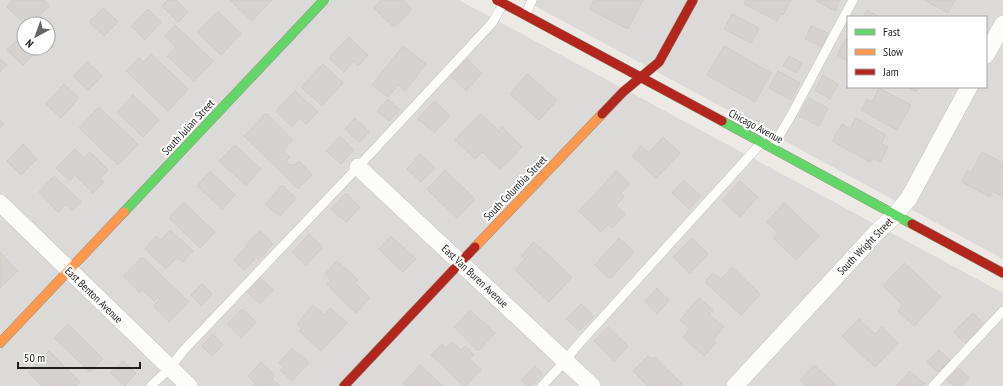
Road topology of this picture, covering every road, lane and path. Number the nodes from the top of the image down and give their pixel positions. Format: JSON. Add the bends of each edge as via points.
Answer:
{"nodes":[{"id":1,"x":324,"y":0,"type":"edge"},
{"id":2,"x":532,"y":0,"type":"edge"},
{"id":3,"x":693,"y":0,"type":"edge"},
{"id":4,"x":853,"y":0,"type":"edge"},
{"id":5,"x":500,"y":2,"type":"edge"},
{"id":6,"x":525,"y":15,"type":"junction"},
{"id":7,"x":1003,"y":24,"type":"edge"},
{"id":8,"x":987,"y":53,"type":"edge"},
{"id":9,"x":640,"y":77,"type":"junction"},
{"id":10,"x":968,"y":88,"type":"edge"},
{"id":11,"x":762,"y":142,"type":"junction"},
{"id":12,"x":772,"y":148,"type":"junction"},
{"id":13,"x":358,"y":166,"type":"junction"},
{"id":14,"x":0,"y":203,"type":"edge"},
{"id":15,"x":895,"y":215,"type":"junction"},
{"id":16,"x":460,"y":263,"type":"junction"},
{"id":17,"x":69,"y":270,"type":"junction"},
{"id":18,"x":1003,"y":273,"type":"edge"},
{"id":19,"x":1003,"y":311,"type":"edge"},
{"id":20,"x":0,"y":342,"type":"edge"},
{"id":21,"x":565,"y":361,"type":"junction"},
{"id":22,"x":170,"y":368,"type":"junction"},
{"id":23,"x":151,"y":386,"type":"edge"},
{"id":24,"x":189,"y":386,"type":"edge"},
{"id":25,"x":344,"y":386,"type":"edge"},
{"id":26,"x":542,"y":386,"type":"edge"},
{"id":27,"x":592,"y":386,"type":"edge"},
{"id":28,"x":735,"y":386,"type":"edge"},
{"id":29,"x":933,"y":386,"type":"edge"}],
"edges":[{"from":1,"to":17,"type":"street","name":"South Julian Street"},
{"from":2,"to":6,"type":"lane"},
{"from":3,"to":9,"type":"street","name":"South Columbia Street","via":[[659,62]]},
{"from":4,"to":12,"type":"lane"},
{"from":5,"to":6,"type":"street","name":"Chicago Avenue"},
{"from":5,"to":13,"type":"lane","via":[[492,23]]},
{"from":6,"to":9,"type":"street","name":"Chicago Avenue"},
{"from":7,"to":8,"type":"street"},
{"from":9,"to":11,"type":"street","name":"Chicago Avenue"},
{"from":9,"to":16,"type":"street","name":"South Columbia Street"},
{"from":10,"to":15,"type":"street","name":"South Wright Street","via":[[909,198]]},
{"from":11,"to":12,"type":"street","name":"Chicago Avenue"},
{"from":11,"to":21,"type":"lane"},
{"from":12,"to":15,"type":"street","name":"Chicago Avenue"},
{"from":13,"to":16,"type":"street","name":"East Van Buren Avenue"},
{"from":13,"to":22,"type":"lane"},
{"from":14,"to":17,"type":"street","name":"East Benton Avenue"},
{"from":15,"to":18,"type":"street","name":"Chicago Avenue"},
{"from":15,"to":28,"type":"street","name":"South Wright Street"},
{"from":16,"to":21,"type":"street","name":"East Van Buren Avenue"},
{"from":16,"to":25,"type":"street","name":"South Columbia Street"},
{"from":17,"to":20,"type":"street","name":"South Julian Street"},
{"from":17,"to":22,"type":"street","name":"East Benton Avenue"},
{"from":19,"to":29,"type":"lane"},
{"from":21,"to":26,"type":"lane"},
{"from":21,"to":27,"type":"street","name":"East Van Buren Avenue"},
{"from":22,"to":23,"type":"lane"},
{"from":22,"to":24,"type":"street","name":"East Benton Avenue"}]}
